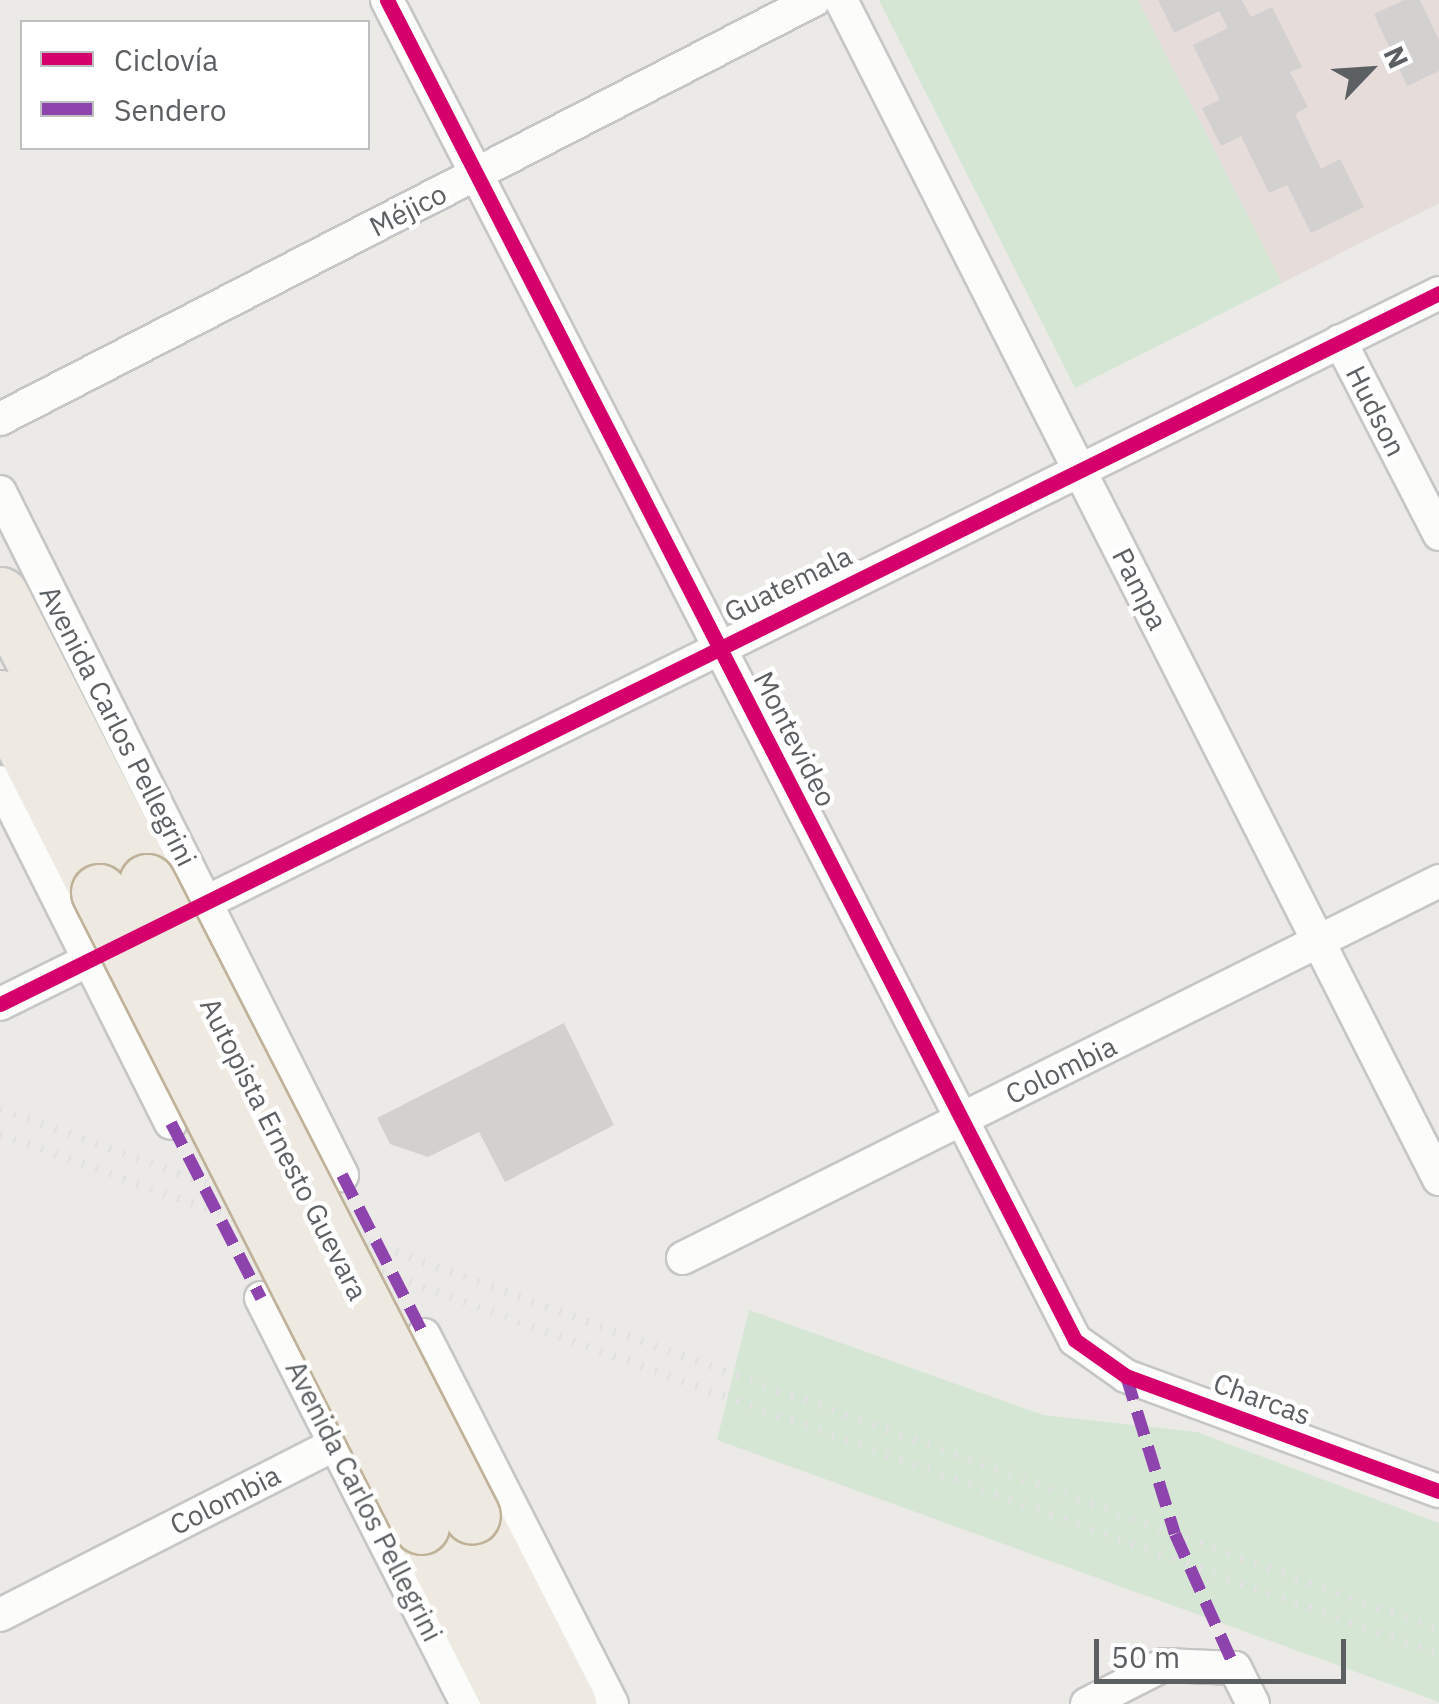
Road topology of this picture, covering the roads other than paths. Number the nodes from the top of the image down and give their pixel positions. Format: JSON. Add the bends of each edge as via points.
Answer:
{"nodes":[{"id":1,"x":388,"y":0,"type":"edge"},
{"id":2,"x":814,"y":0,"type":"edge"},
{"id":3,"x":840,"y":0,"type":"edge"},
{"id":4,"x":477,"y":175,"type":"junction"},
{"id":5,"x":1439,"y":293,"type":"edge"},
{"id":6,"x":1340,"y":341,"type":"junction"},
{"id":7,"x":0,"y":419,"type":"edge"},
{"id":8,"x":1079,"y":470,"type":"junction"},
{"id":9,"x":0,"y":492,"type":"edge"},
{"id":10,"x":1439,"y":534,"type":"edge"},
{"id":11,"x":0,"y":595,"type":"edge"},
{"id":12,"x":719,"y":646,"type":"junction"},
{"id":13,"x":0,"y":698,"type":"edge"},
{"id":14,"x":0,"y":782,"type":"edge"},
{"id":15,"x":1439,"y":882,"type":"edge"},
{"id":16,"x":123,"y":887,"type":"junction"},
{"id":17,"x":205,"y":899,"type":"junction"},
{"id":18,"x":1318,"y":941,"type":"junction"},
{"id":19,"x":88,"y":959,"type":"junction"},
{"id":20,"x":0,"y":1004,"type":"edge"},
{"id":21,"x":962,"y":1119,"type":"junction"},
{"id":22,"x":171,"y":1123,"type":"dead end"},
{"id":23,"x":342,"y":1175,"type":"dead end"},
{"id":24,"x":1439,"y":1178,"type":"edge"},
{"id":25,"x":682,"y":1258,"type":"dead end"},
{"id":26,"x":261,"y":1298,"type":"dead end"},
{"id":27,"x":424,"y":1335,"type":"dead end"},
{"id":28,"x":1076,"y":1340,"type":"joint"},
{"id":29,"x":450,"y":1386,"type":"junction"},
{"id":30,"x":334,"y":1444,"type":"junction"},
{"id":31,"x":1436,"y":1487,"type":"edge"},
{"id":32,"x":447,"y":1521,"type":"junction"},
{"id":33,"x":0,"y":1615,"type":"edge"},
{"id":34,"x":467,"y":1704,"type":"edge"},
{"id":35,"x":511,"y":1704,"type":"edge"},
{"id":36,"x":568,"y":1704,"type":"edge"},
{"id":37,"x":612,"y":1704,"type":"edge"},
{"id":38,"x":1087,"y":1704,"type":"edge"},
{"id":39,"x":1252,"y":1704,"type":"edge"}],
"edges":[{"from":1,"to":4,"type":"street","name":"Montevideo"},
{"from":2,"to":4,"type":"street","name":"Méjico"},
{"from":3,"to":8,"type":"street","name":"Pampa"},
{"from":4,"to":7,"type":"street","name":"Méjico"},
{"from":4,"to":12,"type":"street","name":"Montevideo"},
{"from":5,"to":6,"type":"street","name":"Guatemala"},
{"from":6,"to":8,"type":"street","name":"Guatemala"},
{"from":6,"to":10,"type":"street","name":"Hudson"},
{"from":8,"to":12,"type":"street","name":"Guatemala"},
{"from":8,"to":18,"type":"street","name":"Pampa"},
{"from":9,"to":17,"type":"street","name":"Avenida Carlos Pellegrini"},
{"from":11,"to":16,"type":"highway","name":"Autopista Ernesto Guevara"},
{"from":12,"to":17,"type":"street","name":"Guatemala"},
{"from":12,"to":21,"type":"street","name":"Montevideo"},
{"from":13,"to":16,"type":"highway","name":"Autopista Ernesto Guevara"},
{"from":14,"to":19,"type":"street"},
{"from":15,"to":18,"type":"street","name":"Colombia"},
{"from":16,"to":32,"type":"highway","name":"Autopista Ernesto Guevara","bridge":true},
{"from":17,"to":19,"type":"street","name":"Guatemala"},
{"from":17,"to":23,"type":"street","name":"Avenida Carlos Pellegrini"},
{"from":18,"to":21,"type":"street","name":"Colombia"},
{"from":18,"to":24,"type":"street","name":"Pampa"},
{"from":19,"to":20,"type":"street","name":"Guatemala"},
{"from":19,"to":22,"type":"street"},
{"from":21,"to":25,"type":"street","name":"Colombia"},
{"from":21,"to":28,"type":"street","name":"Montevideo"},
{"from":26,"to":30,"type":"street","name":"Avenida Carlos Pellegrini"},
{"from":27,"to":29,"type":"street"},
{"from":28,"to":31,"type":"street","name":"Charcas","via":[[1126,1376]]},
{"from":29,"to":30,"type":"street","name":"Colombia"},
{"from":29,"to":37,"type":"street"},
{"from":30,"to":33,"type":"street","name":"Colombia"},
{"from":30,"to":34,"type":"street","name":"Avenida Carlos Pellegrini"},
{"from":32,"to":35,"type":"highway","name":"Autopista Ernesto Guevara"},
{"from":32,"to":36,"type":"highway","name":"Autopista Ernesto Guevara"},
{"from":38,"to":39,"type":"street","via":[[1164,1665],[1235,1668]]}]}
